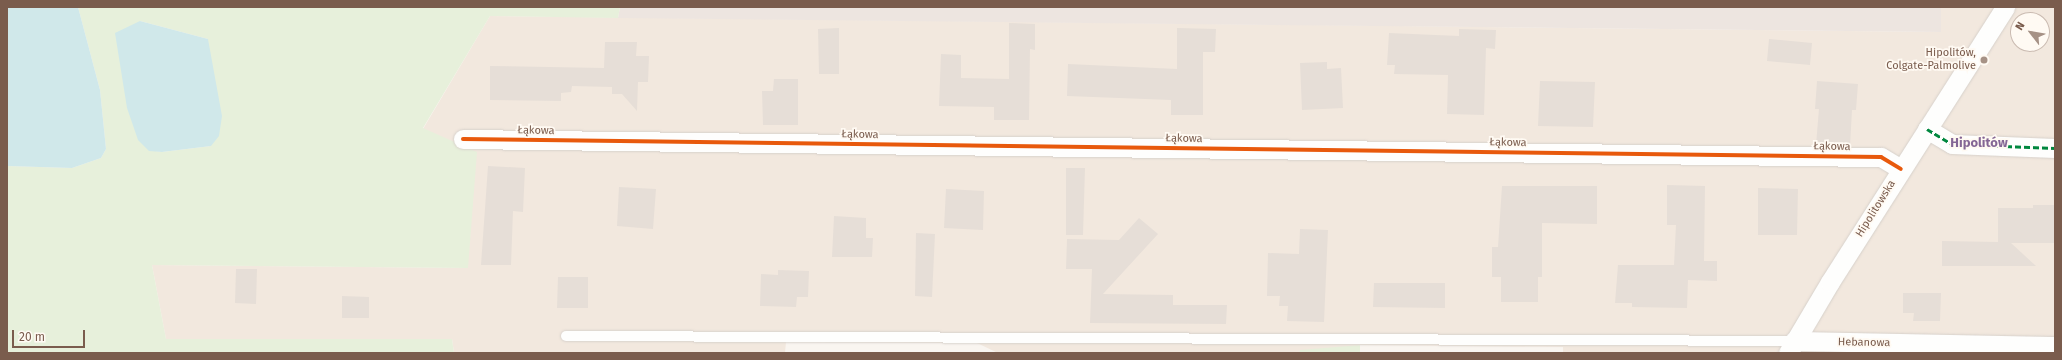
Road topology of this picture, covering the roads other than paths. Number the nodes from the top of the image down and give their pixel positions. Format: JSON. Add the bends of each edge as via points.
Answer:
{"nodes":[{"id":1,"x":2005,"y":7,"type":"edge"},
{"id":2,"x":1927,"y":130,"type":"junction"},
{"id":3,"x":463,"y":139,"type":"dead end"},
{"id":4,"x":2055,"y":148,"type":"edge"},
{"id":5,"x":1901,"y":169,"type":"junction"},
{"id":6,"x":566,"y":336,"type":"dead end"},
{"id":7,"x":2055,"y":346,"type":"edge"},
{"id":8,"x":1791,"y":347,"type":"edge"}],
"edges":[{"from":1,"to":2,"type":"street","name":"Hipolitowska"},
{"from":2,"to":4,"type":"street","via":[[1952,144]]},
{"from":2,"to":5,"type":"street","name":"Hipolitowska"},
{"from":3,"to":5,"type":"street","name":"Łąkowa","via":[[1881,157]]},
{"from":5,"to":8,"type":"street","name":"Hipolitowska"},
{"from":6,"to":8,"type":"lane"},
{"from":7,"to":8,"type":"street","name":"Hebanowa"}]}
